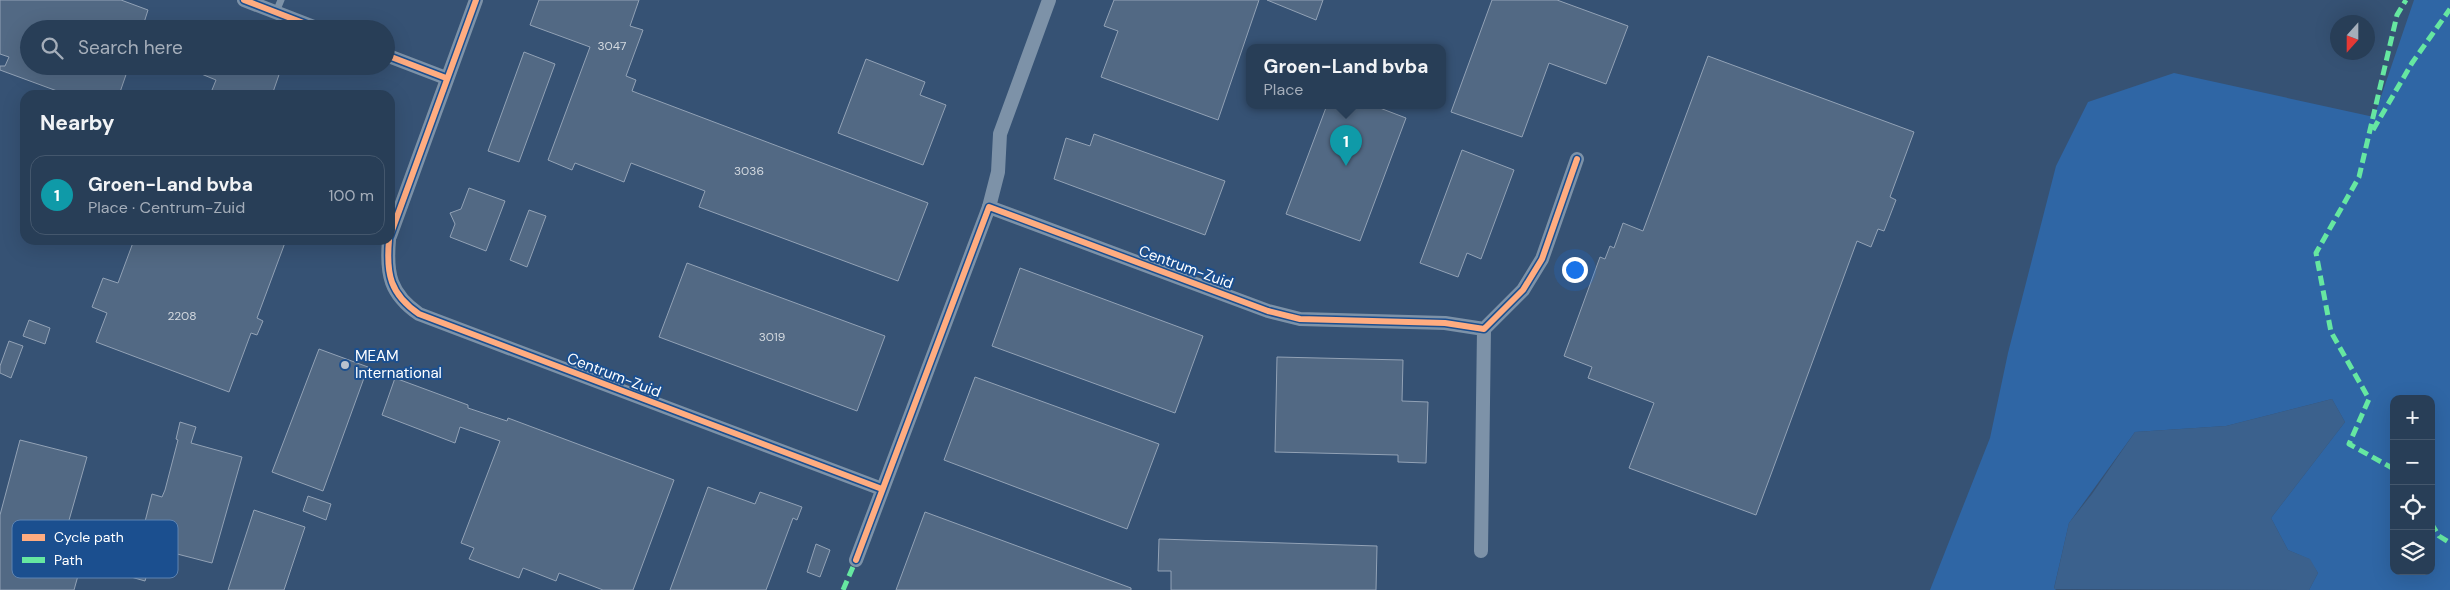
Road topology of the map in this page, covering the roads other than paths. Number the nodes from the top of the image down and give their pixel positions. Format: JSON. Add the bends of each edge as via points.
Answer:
{"nodes":[{"id":1,"x":244,"y":0,"type":"edge"},
{"id":2,"x":476,"y":0,"type":"edge"},
{"id":3,"x":1049,"y":0,"type":"edge"},
{"id":4,"x":279,"y":6,"type":"edge"},
{"id":5,"x":303,"y":20,"type":"edge"},
{"id":6,"x":395,"y":58,"type":"edge"},
{"id":7,"x":446,"y":78,"type":"junction"},
{"id":8,"x":1577,"y":159,"type":"dead end"},
{"id":9,"x":988,"y":207,"type":"junction"},
{"id":10,"x":395,"y":222,"type":"edge"},
{"id":11,"x":389,"y":245,"type":"edge"},
{"id":12,"x":1484,"y":330,"type":"junction"},
{"id":13,"x":882,"y":489,"type":"junction"},
{"id":14,"x":1481,"y":551,"type":"dead end"},
{"id":15,"x":856,"y":560,"type":"dead end"}],
"edges":[{"from":1,"to":4,"type":"street"},
{"from":2,"to":7,"type":"street"},
{"from":3,"to":9,"type":"street","via":[[1000,134],[998,172]]},
{"from":4,"to":5,"type":"street"},
{"from":6,"to":7,"type":"street"},
{"from":7,"to":10,"type":"street"},
{"from":8,"to":12,"type":"street","via":[[1542,259],[1523,290]]},
{"from":9,"to":12,"type":"street","name":"Centrum-Zuid","via":[[1268,311],[1300,319],[1445,323]]},
{"from":9,"to":13,"type":"street"},
{"from":11,"to":13,"type":"street","name":"Centrum-Zuid","via":[[388,274],[406,305],[419,314]]},
{"from":12,"to":14,"type":"street"},
{"from":13,"to":15,"type":"street"}]}
